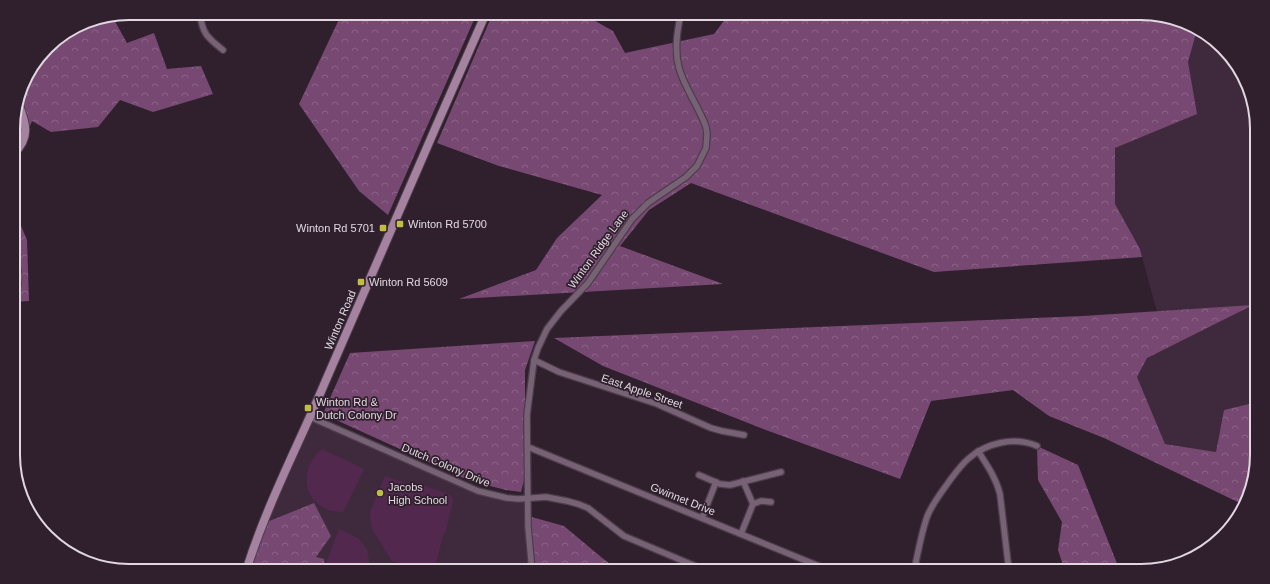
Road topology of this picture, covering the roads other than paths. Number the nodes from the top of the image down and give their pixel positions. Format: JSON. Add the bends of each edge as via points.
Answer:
{"nodes":[{"id":1,"x":201,"y":20,"type":"edge"},
{"id":2,"x":483,"y":20,"type":"edge"},
{"id":3,"x":681,"y":20,"type":"edge"},
{"id":4,"x":223,"y":50,"type":"dead end"},
{"id":5,"x":22,"y":112,"type":"edge"},
{"id":6,"x":20,"y":146,"type":"edge"},
{"id":7,"x":534,"y":360,"type":"junction"},
{"id":8,"x":310,"y":417,"type":"junction"},
{"id":9,"x":744,"y":435,"type":"dead end"},
{"id":10,"x":528,"y":446,"type":"junction"},
{"id":11,"x":1037,"y":446,"type":"dead end"},
{"id":12,"x":978,"y":451,"type":"junction"},
{"id":13,"x":781,"y":472,"type":"dead end"},
{"id":14,"x":699,"y":475,"type":"dead end"},
{"id":15,"x":743,"y":481,"type":"junction"},
{"id":16,"x":716,"y":482,"type":"junction"},
{"id":17,"x":528,"y":498,"type":"junction"},
{"id":18,"x":771,"y":502,"type":"dead end"},
{"id":19,"x":753,"y":504,"type":"junction"},
{"id":20,"x":702,"y":518,"type":"junction"},
{"id":21,"x":741,"y":534,"type":"junction"},
{"id":22,"x":248,"y":564,"type":"edge"},
{"id":23,"x":531,"y":564,"type":"edge"},
{"id":24,"x":690,"y":564,"type":"edge"},
{"id":25,"x":814,"y":564,"type":"edge"},
{"id":26,"x":916,"y":564,"type":"edge"},
{"id":27,"x":1008,"y":564,"type":"edge"}],
"edges":[{"from":1,"to":4,"type":"street","via":[[208,38]]},
{"from":2,"to":8,"type":"main road","name":"Winton Road"},
{"from":3,"to":7,"type":"street","name":"Winton Ridge Lane","via":[[677,60],[682,77],[706,127],[707,141],[704,154],[692,173],[648,203],[632,219],[592,277],[547,328]]},
{"from":5,"to":6,"type":"main road","via":[[26,132],[25,140]]},
{"from":7,"to":9,"type":"street","name":"East Apple Street","via":[[559,372],[657,404],[711,428]]},
{"from":7,"to":10,"type":"street","name":"Winton Ridge Lane","via":[[527,415]]},
{"from":8,"to":17,"type":"street","name":"Dutch Colony Drive","via":[[478,491],[507,498]]},
{"from":8,"to":22,"type":"main road","name":"Winton Road","via":[[272,499]]},
{"from":10,"to":17,"type":"street","name":"Winton Ridge Lane"},
{"from":10,"to":20,"type":"street","name":"Gwinnet Drive"},
{"from":11,"to":12,"type":"street","via":[[1027,442],[1011,441],[994,444]]},
{"from":12,"to":26,"type":"street","via":[[963,464],[932,506]]},
{"from":12,"to":27,"type":"street","via":[[998,485]]},
{"from":13,"to":15,"type":"street"},
{"from":14,"to":16,"type":"street"},
{"from":15,"to":16,"type":"street","via":[[730,485]]},
{"from":15,"to":19,"type":"street"},
{"from":16,"to":20,"type":"street"},
{"from":17,"to":23,"type":"street","name":"Winton Ridge Lane"},
{"from":17,"to":24,"type":"street","name":"Dutch Colony Drive","via":[[557,498],[588,508],[624,536]]},
{"from":18,"to":19,"type":"street","via":[[761,501]]},
{"from":19,"to":21,"type":"street"},
{"from":20,"to":21,"type":"street","name":"Gwinnet Drive"},
{"from":21,"to":25,"type":"street","name":"Gwinnet Drive"}]}
